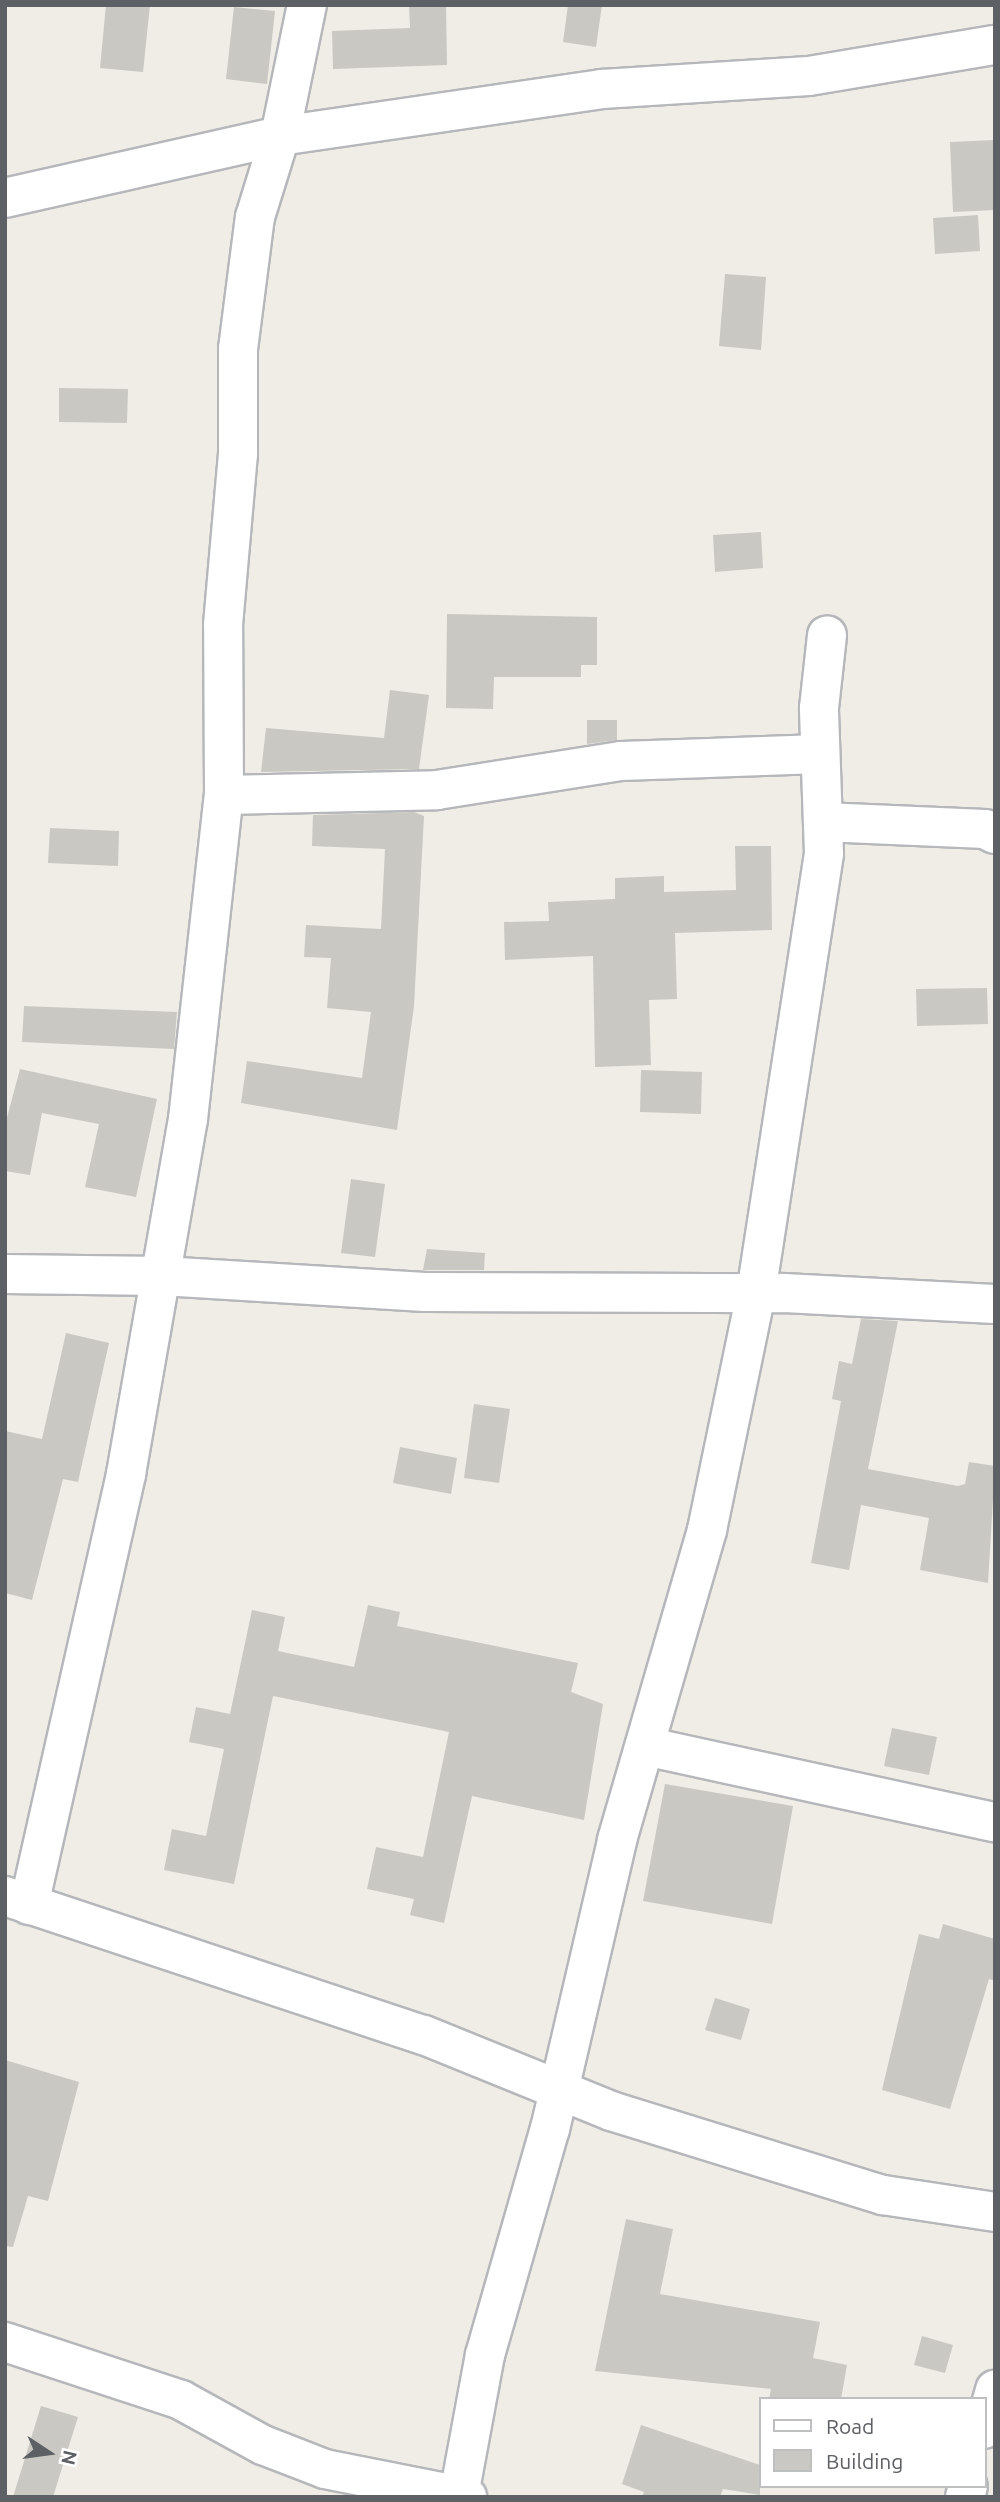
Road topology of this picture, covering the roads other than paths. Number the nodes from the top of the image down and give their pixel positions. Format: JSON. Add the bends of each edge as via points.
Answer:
{"nodes":[{"id":1,"x":307,"y":5,"type":"edge"},
{"id":2,"x":995,"y":45,"type":"edge"},
{"id":3,"x":280,"y":136,"type":"junction"},
{"id":4,"x":5,"y":198,"type":"edge"},
{"id":5,"x":827,"y":635,"type":"dead end"},
{"id":6,"x":820,"y":754,"type":"junction"},
{"id":7,"x":224,"y":795,"type":"junction"},
{"id":8,"x":823,"y":822,"type":"junction"},
{"id":9,"x":995,"y":834,"type":"edge"},
{"id":10,"x":5,"y":1274,"type":"edge"},
{"id":11,"x":162,"y":1276,"type":"junction"},
{"id":12,"x":756,"y":1293,"type":"junction"},
{"id":13,"x":995,"y":1304,"type":"edge"},
{"id":14,"x":645,"y":1746,"type":"junction"},
{"id":15,"x":995,"y":1822,"type":"edge"},
{"id":16,"x":17,"y":1900,"type":"edge"},
{"id":17,"x":555,"y":2090,"type":"junction"},
{"id":18,"x":995,"y":2212,"type":"edge"},
{"id":19,"x":5,"y":2342,"type":"edge"},
{"id":20,"x":995,"y":2390,"type":"edge"},
{"id":21,"x":986,"y":2421,"type":"edge"},
{"id":22,"x":463,"y":2496,"type":"edge"}],
"edges":[{"from":1,"to":3,"type":"street"},
{"from":2,"to":3,"type":"street","via":[[809,76],[602,89]]},
{"from":3,"to":4,"type":"street"},
{"from":3,"to":7,"type":"street","via":[[255,217],[238,349],[238,454],[223,625]]},
{"from":5,"to":6,"type":"street"},
{"from":6,"to":7,"type":"street","via":[[621,761],[437,790]]},
{"from":6,"to":8,"type":"street"},
{"from":7,"to":11,"type":"street","via":[[188,1119]]},
{"from":8,"to":9,"type":"street","via":[[985,829]]},
{"from":8,"to":12,"type":"street","via":[[824,854]]},
{"from":10,"to":11,"type":"street"},
{"from":11,"to":12,"type":"street","via":[[425,1292]]},
{"from":11,"to":16,"type":"street","via":[[126,1474]]},
{"from":12,"to":13,"type":"street"},
{"from":12,"to":14,"type":"street","via":[[707,1530]]},
{"from":14,"to":15,"type":"street"},
{"from":14,"to":17,"type":"street"},
{"from":16,"to":17,"type":"street","via":[[424,2035]]},
{"from":17,"to":18,"type":"street","via":[[883,2195]]},
{"from":17,"to":22,"type":"street","via":[[550,2129],[485,2355]]},
{"from":19,"to":22,"type":"street","via":[[181,2400],[263,2445],[325,2469]]},
{"from":20,"to":21,"type":"street"}]}
